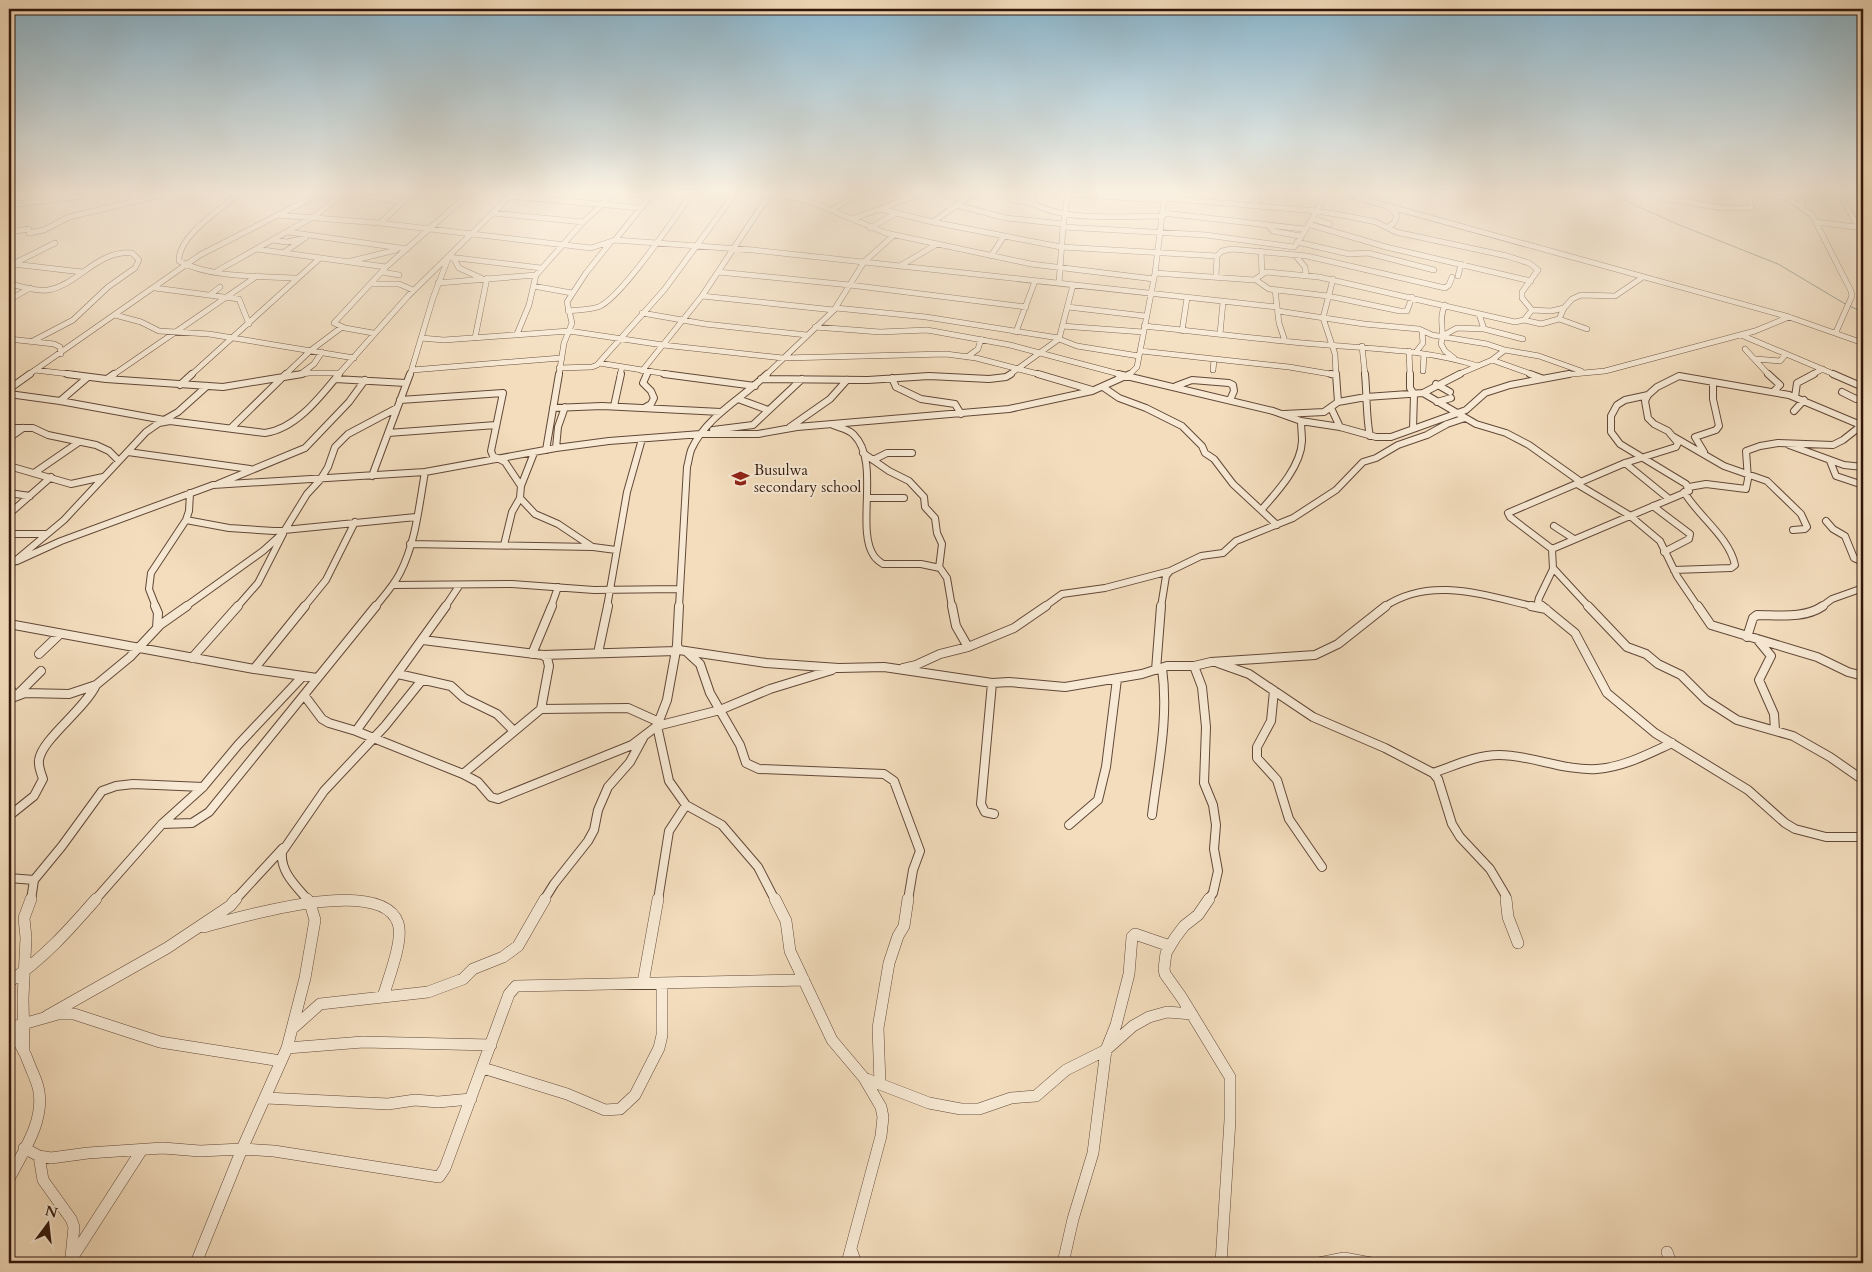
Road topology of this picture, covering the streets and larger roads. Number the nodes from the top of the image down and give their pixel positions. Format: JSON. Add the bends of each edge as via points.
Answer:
{"nodes":[{"id":1,"x":37,"y":251,"type":"edge"},
{"id":2,"x":180,"y":251,"type":"edge"},
{"id":3,"x":208,"y":251,"type":"edge"},
{"id":4,"x":252,"y":251,"type":"edge"},
{"id":5,"x":272,"y":251,"type":"edge"},
{"id":6,"x":368,"y":251,"type":"edge"},
{"id":7,"x":393,"y":251,"type":"edge"},
{"id":8,"x":402,"y":251,"type":"edge"},
{"id":9,"x":455,"y":251,"type":"edge"},
{"id":10,"x":558,"y":251,"type":"edge"},
{"id":11,"x":578,"y":251,"type":"edge"},
{"id":12,"x":598,"y":251,"type":"edge"},
{"id":13,"x":598,"y":251,"type":"edge"},
{"id":14,"x":650,"y":251,"type":"edge"},
{"id":15,"x":692,"y":251,"type":"edge"},
{"id":16,"x":731,"y":251,"type":"edge"},
{"id":17,"x":757,"y":251,"type":"edge"},
{"id":18,"x":876,"y":251,"type":"edge"},
{"id":19,"x":925,"y":251,"type":"edge"},
{"id":20,"x":970,"y":251,"type":"edge"},
{"id":21,"x":994,"y":251,"type":"edge"},
{"id":22,"x":1061,"y":251,"type":"edge"},
{"id":23,"x":1145,"y":251,"type":"edge"},
{"id":24,"x":1223,"y":251,"type":"edge"},
{"id":25,"x":1261,"y":251,"type":"edge"},
{"id":26,"x":1265,"y":251,"type":"edge"},
{"id":27,"x":1335,"y":251,"type":"edge"},
{"id":28,"x":1411,"y":251,"type":"edge"},
{"id":29,"x":1429,"y":251,"type":"edge"},
{"id":30,"x":1488,"y":251,"type":"edge"},
{"id":31,"x":1552,"y":251,"type":"edge"},
{"id":32,"x":1830,"y":251,"type":"edge"},
{"id":33,"x":1157,"y":252,"type":"junction"},
{"id":34,"x":283,"y":253,"type":"joint"},
{"id":35,"x":1293,"y":254,"type":"junction"},
{"id":36,"x":450,"y":256,"type":"junction"},
{"id":37,"x":591,"y":256,"type":"junction"},
{"id":38,"x":991,"y":256,"type":"junction"},
{"id":39,"x":1218,"y":256,"type":"junction"},
{"id":40,"x":1426,"y":256,"type":"junction"},
{"id":41,"x":319,"y":259,"type":"junction"},
{"id":42,"x":1440,"y":259,"type":"junction"},
{"id":43,"x":354,"y":260,"type":"junction"},
{"id":44,"x":346,"y":262,"type":"junction"},
{"id":45,"x":864,"y":262,"type":"junction"},
{"id":46,"x":1461,"y":264,"type":"junction"},
{"id":47,"x":11,"y":265,"type":"edge"},
{"id":48,"x":185,"y":265,"type":"junction"},
{"id":49,"x":900,"y":266,"type":"junction"},
{"id":50,"x":386,"y":267,"type":"junction"},
{"id":51,"x":541,"y":268,"type":"junction"},
{"id":52,"x":746,"y":268,"type":"dead end"},
{"id":53,"x":1061,"y":268,"type":"junction"},
{"id":54,"x":1434,"y":270,"type":"junction"},
{"id":55,"x":217,"y":271,"type":"junction"},
{"id":56,"x":82,"y":272,"type":"junction"},
{"id":57,"x":382,"y":272,"type":"junction"},
{"id":58,"x":718,"y":272,"type":"junction"},
{"id":59,"x":1262,"y":273,"type":"junction"},
{"id":60,"x":399,"y":275,"type":"dead end"},
{"id":61,"x":536,"y":275,"type":"junction"},
{"id":62,"x":741,"y":275,"type":"junction"},
{"id":63,"x":1306,"y":275,"type":"junction"},
{"id":64,"x":258,"y":276,"type":"junction"},
{"id":65,"x":1154,"y":276,"type":"junction"},
{"id":66,"x":1216,"y":276,"type":"junction"},
{"id":67,"x":1458,"y":276,"type":"dead end"},
{"id":68,"x":1452,"y":277,"type":"dead end"},
{"id":69,"x":1643,"y":277,"type":"junction"},
{"id":70,"x":296,"y":278,"type":"junction"},
{"id":71,"x":485,"y":279,"type":"junction"},
{"id":72,"x":1332,"y":279,"type":"junction"},
{"id":73,"x":1256,"y":280,"type":"junction"},
{"id":74,"x":1035,"y":281,"type":"junction"},
{"id":75,"x":1531,"y":281,"type":"junction"},
{"id":76,"x":438,"y":283,"type":"junction"},
{"id":77,"x":9,"y":284,"type":"edge"},
{"id":78,"x":370,"y":284,"type":"junction"},
{"id":79,"x":1059,"y":284,"type":"junction"},
{"id":80,"x":1072,"y":284,"type":"junction"},
{"id":81,"x":1428,"y":284,"type":"junction"},
{"id":82,"x":533,"y":286,"type":"junction"},
{"id":83,"x":850,"y":286,"type":"junction"},
{"id":84,"x":220,"y":287,"type":"dead end"},
{"id":85,"x":30,"y":288,"type":"junction"},
{"id":86,"x":155,"y":288,"type":"junction"},
{"id":87,"x":1107,"y":288,"type":"junction"},
{"id":88,"x":414,"y":290,"type":"junction"},
{"id":89,"x":1275,"y":290,"type":"junction"},
{"id":90,"x":572,"y":293,"type":"junction"},
{"id":91,"x":1151,"y":293,"type":"junction"},
{"id":92,"x":210,"y":295,"type":"junction"},
{"id":93,"x":702,"y":296,"type":"junction"},
{"id":94,"x":1328,"y":296,"type":"junction"},
{"id":95,"x":230,"y":297,"type":"junction"},
{"id":96,"x":1106,"y":297,"type":"dead end"},
{"id":97,"x":1412,"y":297,"type":"junction"},
{"id":98,"x":1187,"y":298,"type":"junction"},
{"id":99,"x":9,"y":300,"type":"edge"},
{"id":100,"x":1223,"y":302,"type":"junction"},
{"id":101,"x":1445,"y":305,"type":"junction"},
{"id":102,"x":1026,"y":307,"type":"junction"},
{"id":103,"x":1068,"y":307,"type":"junction"},
{"id":104,"x":1564,"y":308,"type":"junction"},
{"id":105,"x":835,"y":309,"type":"junction"},
{"id":106,"x":1277,"y":309,"type":"junction"},
{"id":107,"x":1532,"y":310,"type":"junction"},
{"id":108,"x":568,"y":311,"type":"junction"},
{"id":109,"x":642,"y":313,"type":"junction"},
{"id":110,"x":1479,"y":314,"type":"junction"},
{"id":111,"x":115,"y":315,"type":"junction"},
{"id":112,"x":1145,"y":316,"type":"junction"},
{"id":113,"x":1789,"y":317,"type":"junction"},
{"id":114,"x":1323,"y":318,"type":"junction"},
{"id":115,"x":1558,"y":319,"type":"junction"},
{"id":116,"x":1524,"y":320,"type":"junction"},
{"id":117,"x":683,"y":321,"type":"junction"},
{"id":118,"x":249,"y":324,"type":"junction"},
{"id":119,"x":1062,"y":326,"type":"junction"},
{"id":120,"x":342,"y":327,"type":"junction"},
{"id":121,"x":815,"y":327,"type":"junction"},
{"id":122,"x":1143,"y":329,"type":"junction"},
{"id":123,"x":1484,"y":329,"type":"junction"},
{"id":124,"x":1587,"y":329,"type":"dead end"},
{"id":125,"x":569,"y":331,"type":"junction"},
{"id":126,"x":1182,"y":331,"type":"junction"},
{"id":127,"x":1422,"y":331,"type":"junction"},
{"id":128,"x":178,"y":332,"type":"junction"},
{"id":129,"x":1016,"y":332,"type":"junction"},
{"id":130,"x":1836,"y":332,"type":"junction"},
{"id":131,"x":374,"y":333,"type":"junction"},
{"id":132,"x":517,"y":334,"type":"junction"},
{"id":133,"x":1220,"y":334,"type":"junction"},
{"id":134,"x":807,"y":335,"type":"junction"},
{"id":135,"x":1740,"y":335,"type":"junction"},
{"id":136,"x":1443,"y":336,"type":"junction"},
{"id":137,"x":234,"y":337,"type":"junction"},
{"id":138,"x":421,"y":338,"type":"junction"},
{"id":139,"x":475,"y":338,"type":"junction"},
{"id":140,"x":620,"y":338,"type":"junction"},
{"id":141,"x":1059,"y":338,"type":"junction"},
{"id":142,"x":9,"y":339,"type":"edge"},
{"id":143,"x":1523,"y":339,"type":"dead end"},
{"id":144,"x":981,"y":340,"type":"junction"},
{"id":145,"x":1285,"y":341,"type":"junction"},
{"id":146,"x":31,"y":342,"type":"junction"},
{"id":147,"x":1863,"y":343,"type":"edge"},
{"id":148,"x":663,"y":345,"type":"junction"},
{"id":149,"x":1332,"y":345,"type":"junction"},
{"id":150,"x":1362,"y":346,"type":"junction"},
{"id":151,"x":1745,"y":349,"type":"dead end"},
{"id":152,"x":1504,"y":350,"type":"junction"},
{"id":153,"x":310,"y":351,"type":"junction"},
{"id":154,"x":1409,"y":351,"type":"junction"},
{"id":155,"x":322,"y":352,"type":"junction"},
{"id":156,"x":1416,"y":352,"type":"junction"},
{"id":157,"x":61,"y":354,"type":"junction"},
{"id":158,"x":1041,"y":354,"type":"junction"},
{"id":159,"x":1140,"y":354,"type":"junction"},
{"id":160,"x":1424,"y":354,"type":"junction"},
{"id":161,"x":1786,"y":354,"type":"junction"},
{"id":162,"x":967,"y":357,"type":"junction"},
{"id":163,"x":354,"y":358,"type":"junction"},
{"id":164,"x":561,"y":358,"type":"junction"},
{"id":165,"x":782,"y":358,"type":"junction"},
{"id":166,"x":1456,"y":359,"type":"junction"},
{"id":167,"x":1756,"y":359,"type":"junction"},
{"id":168,"x":1214,"y":360,"type":"junction"},
{"id":169,"x":1492,"y":360,"type":"junction"},
{"id":170,"x":599,"y":363,"type":"junction"},
{"id":171,"x":1478,"y":366,"type":"junction"},
{"id":172,"x":622,"y":367,"type":"junction"},
{"id":173,"x":559,"y":368,"type":"junction"},
{"id":174,"x":1020,"y":369,"type":"junction"},
{"id":175,"x":1823,"y":369,"type":"junction"},
{"id":176,"x":36,"y":370,"type":"junction"},
{"id":177,"x":412,"y":370,"type":"junction"},
{"id":178,"x":1213,"y":370,"type":"dead end"},
{"id":179,"x":1423,"y":371,"type":"dead end"},
{"id":180,"x":645,"y":372,"type":"junction"},
{"id":181,"x":1586,"y":372,"type":"junction"},
{"id":182,"x":340,"y":373,"type":"junction"},
{"id":183,"x":300,"y":374,"type":"junction"},
{"id":184,"x":1336,"y":375,"type":"junction"},
{"id":185,"x":1128,"y":376,"type":"junction"},
{"id":186,"x":283,"y":377,"type":"junction"},
{"id":187,"x":88,"y":378,"type":"junction"},
{"id":188,"x":892,"y":378,"type":"junction"},
{"id":189,"x":106,"y":379,"type":"junction"},
{"id":190,"x":335,"y":379,"type":"junction"},
{"id":191,"x":761,"y":379,"type":"junction"},
{"id":192,"x":802,"y":379,"type":"junction"},
{"id":193,"x":1544,"y":379,"type":"junction"},
{"id":194,"x":365,"y":380,"type":"junction"},
{"id":195,"x":847,"y":380,"type":"junction"},
{"id":196,"x":1713,"y":382,"type":"junction"},
{"id":197,"x":406,"y":383,"type":"junction"},
{"id":198,"x":1436,"y":384,"type":"junction"},
{"id":199,"x":180,"y":385,"type":"junction"},
{"id":200,"x":207,"y":386,"type":"junction"},
{"id":201,"x":755,"y":386,"type":"junction"},
{"id":202,"x":1103,"y":386,"type":"junction"},
{"id":203,"x":1176,"y":386,"type":"junction"},
{"id":204,"x":1863,"y":387,"type":"edge"},
{"id":205,"x":9,"y":389,"type":"edge"},
{"id":206,"x":1092,"y":391,"type":"junction"},
{"id":207,"x":1773,"y":392,"type":"junction"},
{"id":208,"x":1842,"y":392,"type":"dead end"},
{"id":209,"x":1423,"y":393,"type":"junction"},
{"id":210,"x":9,"y":394,"type":"edge"},
{"id":211,"x":1414,"y":394,"type":"junction"},
{"id":212,"x":1648,"y":395,"type":"junction"},
{"id":213,"x":1366,"y":397,"type":"junction"},
{"id":214,"x":1795,"y":397,"type":"junction"},
{"id":215,"x":1863,"y":398,"type":"edge"},
{"id":216,"x":738,"y":399,"type":"junction"},
{"id":217,"x":400,"y":400,"type":"junction"},
{"id":218,"x":1230,"y":400,"type":"junction"},
{"id":219,"x":1804,"y":400,"type":"junction"},
{"id":220,"x":60,"y":401,"type":"junction"},
{"id":221,"x":1338,"y":402,"type":"junction"},
{"id":222,"x":1437,"y":402,"type":"junction"},
{"id":223,"x":614,"y":406,"type":"junction"},
{"id":224,"x":565,"y":407,"type":"junction"},
{"id":225,"x":397,"y":408,"type":"junction"},
{"id":226,"x":553,"y":408,"type":"junction"},
{"id":227,"x":644,"y":408,"type":"junction"},
{"id":228,"x":1331,"y":408,"type":"junction"},
{"id":229,"x":768,"y":410,"type":"junction"},
{"id":230,"x":1794,"y":411,"type":"dead end"},
{"id":231,"x":721,"y":412,"type":"junction"},
{"id":232,"x":1456,"y":413,"type":"junction"},
{"id":233,"x":961,"y":414,"type":"junction"},
{"id":234,"x":1283,"y":414,"type":"junction"},
{"id":235,"x":1465,"y":418,"type":"junction"},
{"id":236,"x":164,"y":420,"type":"junction"},
{"id":237,"x":1301,"y":421,"type":"junction"},
{"id":238,"x":496,"y":424,"type":"junction"},
{"id":239,"x":831,"y":424,"type":"junction"},
{"id":240,"x":1863,"y":425,"type":"edge"},
{"id":241,"x":24,"y":427,"type":"junction"},
{"id":242,"x":1340,"y":427,"type":"junction"},
{"id":243,"x":9,"y":428,"type":"edge"},
{"id":244,"x":231,"y":428,"type":"junction"},
{"id":245,"x":788,"y":428,"type":"junction"},
{"id":246,"x":1413,"y":429,"type":"junction"},
{"id":247,"x":702,"y":432,"type":"junction"},
{"id":248,"x":388,"y":433,"type":"junction"},
{"id":249,"x":1370,"y":436,"type":"junction"},
{"id":250,"x":1673,"y":436,"type":"junction"},
{"id":251,"x":9,"y":438,"type":"edge"},
{"id":252,"x":642,"y":439,"type":"junction"},
{"id":253,"x":79,"y":442,"type":"junction"},
{"id":254,"x":1787,"y":444,"type":"junction"},
{"id":255,"x":556,"y":448,"type":"junction"},
{"id":256,"x":546,"y":450,"type":"junction"},
{"id":257,"x":128,"y":452,"type":"junction"},
{"id":258,"x":534,"y":453,"type":"junction"},
{"id":259,"x":863,"y":453,"type":"junction"},
{"id":260,"x":912,"y":453,"type":"dead end"},
{"id":261,"x":1706,"y":455,"type":"junction"},
{"id":262,"x":1644,"y":458,"type":"junction"},
{"id":263,"x":502,"y":459,"type":"junction"},
{"id":264,"x":872,"y":460,"type":"junction"},
{"id":265,"x":119,"y":461,"type":"junction"},
{"id":266,"x":1830,"y":461,"type":"junction"},
{"id":267,"x":1626,"y":463,"type":"junction"},
{"id":268,"x":9,"y":466,"type":"edge"},
{"id":269,"x":1863,"y":467,"type":"edge"},
{"id":270,"x":252,"y":470,"type":"junction"},
{"id":271,"x":425,"y":472,"type":"junction"},
{"id":272,"x":34,"y":473,"type":"junction"},
{"id":273,"x":1750,"y":474,"type":"junction"},
{"id":274,"x":372,"y":476,"type":"junction"},
{"id":275,"x":51,"y":477,"type":"junction"},
{"id":276,"x":103,"y":477,"type":"junction"},
{"id":277,"x":320,"y":480,"type":"junction"},
{"id":278,"x":1579,"y":483,"type":"junction"},
{"id":279,"x":214,"y":486,"type":"junction"},
{"id":280,"x":521,"y":486,"type":"junction"},
{"id":281,"x":1863,"y":486,"type":"edge"},
{"id":282,"x":1687,"y":489,"type":"junction"},
{"id":283,"x":9,"y":493,"type":"edge"},
{"id":284,"x":190,"y":493,"type":"junction"},
{"id":285,"x":30,"y":496,"type":"junction"},
{"id":286,"x":520,"y":498,"type":"junction"},
{"id":287,"x":868,"y":498,"type":"junction"},
{"id":288,"x":904,"y":498,"type":"dead end"},
{"id":289,"x":1668,"y":498,"type":"junction"},
{"id":290,"x":1653,"y":506,"type":"junction"},
{"id":291,"x":1262,"y":509,"type":"junction"},
{"id":292,"x":9,"y":514,"type":"edge"},
{"id":293,"x":1630,"y":515,"type":"junction"},
{"id":294,"x":416,"y":517,"type":"junction"},
{"id":295,"x":186,"y":520,"type":"junction"},
{"id":296,"x":1826,"y":521,"type":"dead end"},
{"id":297,"x":355,"y":522,"type":"junction"},
{"id":298,"x":1277,"y":525,"type":"junction"},
{"id":299,"x":1554,"y":526,"type":"dead end"},
{"id":300,"x":1793,"y":530,"type":"dead end"},
{"id":301,"x":284,"y":531,"type":"junction"},
{"id":302,"x":9,"y":534,"type":"edge"},
{"id":303,"x":47,"y":534,"type":"junction"},
{"id":304,"x":1574,"y":539,"type":"junction"},
{"id":305,"x":410,"y":544,"type":"junction"},
{"id":306,"x":504,"y":545,"type":"junction"},
{"id":307,"x":593,"y":548,"type":"junction"},
{"id":308,"x":1552,"y":549,"type":"junction"},
{"id":309,"x":616,"y":550,"type":"junction"},
{"id":310,"x":1664,"y":552,"type":"junction"},
{"id":311,"x":1863,"y":562,"type":"edge"},
{"id":312,"x":11,"y":563,"type":"edge"},
{"id":313,"x":939,"y":568,"type":"junction"},
{"id":314,"x":1553,"y":568,"type":"junction"},
{"id":315,"x":1674,"y":570,"type":"junction"},
{"id":316,"x":1170,"y":571,"type":"junction"},
{"id":317,"x":393,"y":585,"type":"junction"},
{"id":318,"x":459,"y":586,"type":"junction"},
{"id":319,"x":558,"y":587,"type":"junction"},
{"id":320,"x":679,"y":588,"type":"junction"},
{"id":321,"x":1863,"y":588,"type":"edge"},
{"id":322,"x":612,"y":589,"type":"junction"},
{"id":323,"x":1546,"y":609,"type":"junction"},
{"id":324,"x":9,"y":624,"type":"edge"},
{"id":325,"x":157,"y":628,"type":"junction"},
{"id":326,"x":60,"y":634,"type":"junction"},
{"id":327,"x":1747,"y":637,"type":"junction"},
{"id":328,"x":1756,"y":639,"type":"junction"},
{"id":329,"x":423,"y":640,"type":"junction"},
{"id":330,"x":968,"y":647,"type":"junction"},
{"id":331,"x":140,"y":648,"type":"junction"},
{"id":332,"x":676,"y":648,"type":"junction"},
{"id":333,"x":687,"y":652,"type":"junction"},
{"id":334,"x":39,"y":654,"type":"dead end"},
{"id":335,"x":532,"y":654,"type":"junction"},
{"id":336,"x":598,"y":654,"type":"junction"},
{"id":337,"x":544,"y":655,"type":"junction"},
{"id":338,"x":192,"y":658,"type":"junction"},
{"id":339,"x":1216,"y":662,"type":"junction"},
{"id":340,"x":1194,"y":666,"type":"junction"},
{"id":341,"x":839,"y":668,"type":"junction"},
{"id":342,"x":254,"y":669,"type":"junction"},
{"id":343,"x":897,"y":669,"type":"junction"},
{"id":344,"x":1159,"y":669,"type":"junction"},
{"id":345,"x":41,"y":671,"type":"dead end"},
{"id":346,"x":398,"y":674,"type":"junction"},
{"id":347,"x":1863,"y":676,"type":"edge"},
{"id":348,"x":302,"y":677,"type":"junction"},
{"id":349,"x":317,"y":678,"type":"junction"},
{"id":350,"x":1117,"y":679,"type":"junction"},
{"id":351,"x":422,"y":680,"type":"junction"},
{"id":352,"x":992,"y":683,"type":"junction"},
{"id":353,"x":96,"y":685,"type":"junction"},
{"id":354,"x":9,"y":686,"type":"edge"},
{"id":355,"x":1274,"y":691,"type":"junction"},
{"id":356,"x":304,"y":695,"type":"junction"},
{"id":357,"x":14,"y":696,"type":"edge"},
{"id":358,"x":541,"y":709,"type":"junction"},
{"id":359,"x":720,"y":710,"type":"junction"},
{"id":360,"x":658,"y":724,"type":"junction"},
{"id":361,"x":1775,"y":730,"type":"junction"},
{"id":362,"x":356,"y":731,"type":"junction"},
{"id":363,"x":514,"y":731,"type":"junction"},
{"id":364,"x":372,"y":738,"type":"junction"},
{"id":365,"x":643,"y":738,"type":"junction"},
{"id":366,"x":1672,"y":743,"type":"junction"},
{"id":367,"x":1433,"y":773,"type":"junction"},
{"id":368,"x":463,"y":774,"type":"junction"},
{"id":369,"x":1863,"y":780,"type":"edge"},
{"id":370,"x":203,"y":787,"type":"junction"},
{"id":371,"x":686,"y":804,"type":"junction"},
{"id":372,"x":994,"y":814,"type":"dead end"},
{"id":373,"x":1152,"y":815,"type":"dead end"},
{"id":374,"x":9,"y":816,"type":"edge"},
{"id":375,"x":162,"y":824,"type":"junction"},
{"id":376,"x":1069,"y":825,"type":"dead end"},
{"id":377,"x":1863,"y":837,"type":"edge"},
{"id":378,"x":285,"y":846,"type":"junction"},
{"id":379,"x":1322,"y":867,"type":"dead end"},
{"id":380,"x":9,"y":878,"type":"edge"},
{"id":381,"x":34,"y":880,"type":"junction"},
{"id":382,"x":310,"y":903,"type":"junction"},
{"id":383,"x":194,"y":930,"type":"junction"},
{"id":384,"x":1518,"y":944,"type":"dead end"},
{"id":385,"x":1170,"y":946,"type":"junction"},
{"id":386,"x":26,"y":970,"type":"junction"},
{"id":387,"x":804,"y":980,"type":"junction"},
{"id":388,"x":9,"y":982,"type":"edge"},
{"id":389,"x":643,"y":983,"type":"junction"},
{"id":390,"x":662,"y":983,"type":"junction"},
{"id":391,"x":383,"y":997,"type":"junction"},
{"id":392,"x":1192,"y":1014,"type":"junction"},
{"id":393,"x":47,"y":1016,"type":"junction"},
{"id":394,"x":23,"y":1024,"type":"junction"},
{"id":395,"x":9,"y":1028,"type":"edge"},
{"id":396,"x":291,"y":1030,"type":"junction"},
{"id":397,"x":491,"y":1046,"type":"junction"},
{"id":398,"x":287,"y":1048,"type":"junction"},
{"id":399,"x":1106,"y":1050,"type":"junction"},
{"id":400,"x":24,"y":1051,"type":"junction"},
{"id":401,"x":281,"y":1061,"type":"junction"},
{"id":402,"x":483,"y":1068,"type":"junction"},
{"id":403,"x":864,"y":1078,"type":"junction"},
{"id":404,"x":880,"y":1084,"type":"junction"},
{"id":405,"x":266,"y":1098,"type":"junction"},
{"id":406,"x":471,"y":1099,"type":"junction"},
{"id":407,"x":24,"y":1148,"type":"junction"},
{"id":408,"x":242,"y":1149,"type":"junction"},
{"id":409,"x":141,"y":1151,"type":"junction"},
{"id":410,"x":39,"y":1156,"type":"junction"},
{"id":411,"x":9,"y":1179,"type":"edge"},
{"id":412,"x":851,"y":1249,"type":"junction"},
{"id":413,"x":70,"y":1263,"type":"edge"},
{"id":414,"x":86,"y":1263,"type":"edge"},
{"id":415,"x":196,"y":1263,"type":"edge"},
{"id":416,"x":846,"y":1263,"type":"edge"},
{"id":417,"x":856,"y":1263,"type":"edge"},
{"id":418,"x":1063,"y":1263,"type":"edge"},
{"id":419,"x":1221,"y":1263,"type":"edge"},
{"id":420,"x":1319,"y":1263,"type":"edge"},
{"id":421,"x":1371,"y":1263,"type":"edge"}],
"edges":[{"from":1,"to":47,"type":"street"},
{"from":2,"to":48,"type":"street","via":[[179,261]]},
{"from":3,"to":48,"type":"street"},
{"from":4,"to":55,"type":"street"},
{"from":5,"to":34,"type":"street"},
{"from":6,"to":43,"type":"street"},
{"from":7,"to":43,"type":"street"},
{"from":8,"to":50,"type":"street"},
{"from":9,"to":36,"type":"street"},
{"from":10,"to":51,"type":"street"},
{"from":11,"to":37,"type":"street"},
{"from":12,"to":37,"type":"street"},
{"from":13,"to":37,"type":"street"},
{"from":14,"to":108,"type":"street","via":[[608,303]]},
{"from":15,"to":109,"type":"street","via":[[673,279]]},
{"from":16,"to":58,"type":"street"},
{"from":17,"to":45,"type":"street"},
{"from":18,"to":45,"type":"street"},
{"from":19,"to":49,"type":"street"},
{"from":20,"to":38,"type":"street"},
{"from":21,"to":38,"type":"street"},
{"from":22,"to":53,"type":"street"},
{"from":23,"to":33,"type":"street"},
{"from":24,"to":39,"type":"street"},
{"from":25,"to":59,"type":"street"},
{"from":26,"to":35,"type":"street"},
{"from":27,"to":54,"type":"street","via":[[1368,253]]},
{"from":28,"to":40,"type":"street"},
{"from":29,"to":40,"type":"street"},
{"from":30,"to":75,"type":"street","via":[[1528,263],[1538,270]]},
{"from":31,"to":69,"type":"street"},
{"from":32,"to":130,"type":"street","via":[[1852,293]]},
{"from":33,"to":39,"type":"street"},
{"from":33,"to":65,"type":"street"},
{"from":34,"to":41,"type":"street"},
{"from":35,"to":63,"type":"street","via":[[1303,264]]},
{"from":35,"to":81,"type":"street"},
{"from":36,"to":51,"type":"street"},
{"from":36,"to":71,"type":"street","via":[[459,268]]},
{"from":36,"to":76,"type":"street"},
{"from":36,"to":88,"type":"street"},
{"from":37,"to":90,"type":"street"},
{"from":38,"to":53,"type":"street"},
{"from":39,"to":66,"type":"street"},
{"from":40,"to":42,"type":"street"},
{"from":41,"to":44,"type":"street"},
{"from":41,"to":70,"type":"street"},
{"from":42,"to":46,"type":"street"},
{"from":42,"to":54,"type":"street"},
{"from":43,"to":44,"type":"street"},
{"from":44,"to":50,"type":"street"},
{"from":45,"to":49,"type":"street"},
{"from":45,"to":83,"type":"street"},
{"from":46,"to":67,"type":"street"},
{"from":46,"to":75,"type":"street"},
{"from":47,"to":56,"type":"street"},
{"from":48,"to":55,"type":"street"},
{"from":48,"to":86,"type":"street"},
{"from":49,"to":74,"type":"street"},
{"from":50,"to":57,"type":"street"},
{"from":51,"to":61,"type":"street"},
{"from":52,"to":62,"type":"street"},
{"from":53,"to":65,"type":"street"},
{"from":53,"to":79,"type":"street"},
{"from":54,"to":81,"type":"street"},
{"from":55,"to":64,"type":"street"},
{"from":56,"to":85,"type":"street","via":[[53,289]]},
{"from":56,"to":146,"type":"street","via":[[119,252],[134,252],[139,260],[135,268],[105,289],[73,320]]},
{"from":57,"to":60,"type":"street"},
{"from":57,"to":78,"type":"street"},
{"from":58,"to":62,"type":"street"},
{"from":58,"to":93,"type":"street"},
{"from":59,"to":63,"type":"street"},
{"from":59,"to":73,"type":"street"},
{"from":61,"to":71,"type":"street"},
{"from":61,"to":82,"type":"street"},
{"from":62,"to":83,"type":"street"},
{"from":63,"to":72,"type":"street"},
{"from":64,"to":70,"type":"street"},
{"from":64,"to":95,"type":"street"},
{"from":65,"to":66,"type":"street"},
{"from":65,"to":91,"type":"street"},
{"from":66,"to":73,"type":"street"},
{"from":68,"to":81,"type":"street","via":[[1446,288]]},
{"from":69,"to":104,"type":"street","via":[[1618,295],[1581,295]]},
{"from":69,"to":113,"type":"street"},
{"from":70,"to":118,"type":"street"},
{"from":71,"to":76,"type":"street"},
{"from":71,"to":139,"type":"street"},
{"from":72,"to":94,"type":"street"},
{"from":72,"to":97,"type":"street"},
{"from":73,"to":89,"type":"street"},
{"from":74,"to":79,"type":"street"},
{"from":74,"to":102,"type":"street"},
{"from":75,"to":107,"type":"street","via":[[1521,296]]},
{"from":76,"to":138,"type":"street"},
{"from":77,"to":85,"type":"street"},
{"from":78,"to":88,"type":"street","via":[[401,285]]},
{"from":78,"to":120,"type":"street","via":[[334,322]]},
{"from":79,"to":80,"type":"street"},
{"from":80,"to":87,"type":"street"},
{"from":80,"to":103,"type":"street"},
{"from":82,"to":90,"type":"street"},
{"from":82,"to":132,"type":"street"},
{"from":83,"to":102,"type":"street"},
{"from":83,"to":105,"type":"street"},
{"from":84,"to":92,"type":"street"},
{"from":85,"to":99,"type":"street"},
{"from":86,"to":92,"type":"street"},
{"from":86,"to":111,"type":"street"},
{"from":87,"to":91,"type":"street"},
{"from":87,"to":96,"type":"street"},
{"from":88,"to":131,"type":"street"},
{"from":89,"to":94,"type":"street"},
{"from":89,"to":106,"type":"street"},
{"from":90,"to":108,"type":"street","via":[[567,302]]},
{"from":91,"to":98,"type":"street"},
{"from":91,"to":112,"type":"street"},
{"from":92,"to":95,"type":"street"},
{"from":93,"to":105,"type":"street"},
{"from":93,"to":117,"type":"street"},
{"from":94,"to":97,"type":"street","via":[[1400,311],[1407,311]]},
{"from":94,"to":114,"type":"street"},
{"from":95,"to":118,"type":"street","via":[[241,300],[244,317]]},
{"from":95,"to":128,"type":"street"},
{"from":97,"to":101,"type":"street"},
{"from":98,"to":100,"type":"street"},
{"from":98,"to":126,"type":"street"},
{"from":100,"to":106,"type":"street"},
{"from":100,"to":133,"type":"street"},
{"from":101,"to":110,"type":"street"},
{"from":101,"to":136,"type":"street","via":[[1440,324]]},
{"from":102,"to":129,"type":"street"},
{"from":103,"to":112,"type":"street"},
{"from":103,"to":119,"type":"street"},
{"from":104,"to":107,"type":"street"},
{"from":104,"to":115,"type":"street"},
{"from":105,"to":121,"type":"street"},
{"from":105,"to":129,"type":"street","via":[[926,317]]},
{"from":106,"to":114,"type":"street"},
{"from":106,"to":145,"type":"street"},
{"from":107,"to":116,"type":"street"},
{"from":108,"to":125,"type":"street","via":[[572,323]]},
{"from":109,"to":117,"type":"street"},
{"from":109,"to":140,"type":"street"},
{"from":110,"to":116,"type":"street","via":[[1511,321]]},
{"from":110,"to":123,"type":"street"},
{"from":111,"to":128,"type":"street","via":[[159,331]]},
{"from":111,"to":157,"type":"street"},
{"from":112,"to":122,"type":"street"},
{"from":113,"to":130,"type":"street"},
{"from":113,"to":135,"type":"street"},
{"from":114,"to":127,"type":"street"},
{"from":114,"to":149,"type":"street"},
{"from":115,"to":116,"type":"street","via":[[1540,324]]},
{"from":115,"to":124,"type":"street"},
{"from":117,"to":134,"type":"street"},
{"from":117,"to":148,"type":"street"},
{"from":118,"to":137,"type":"street"},
{"from":119,"to":122,"type":"street"},
{"from":119,"to":141,"type":"street"},
{"from":120,"to":131,"type":"street"},
{"from":120,"to":153,"type":"street"},
{"from":121,"to":134,"type":"street"},
{"from":121,"to":144,"type":"street","via":[[880,332],[927,330]]},
{"from":122,"to":126,"type":"street"},
{"from":122,"to":159,"type":"street"},
{"from":123,"to":136,"type":"street","via":[[1456,327]]},
{"from":123,"to":143,"type":"street"},
{"from":125,"to":132,"type":"street"},
{"from":125,"to":140,"type":"street"},
{"from":125,"to":164,"type":"street"},
{"from":126,"to":133,"type":"street"},
{"from":127,"to":136,"type":"street"},
{"from":127,"to":156,"type":"street","via":[[1423,343]]},
{"from":128,"to":137,"type":"street"},
{"from":128,"to":189,"type":"street"},
{"from":129,"to":141,"type":"street"},
{"from":130,"to":147,"type":"street"},
{"from":131,"to":163,"type":"street"},
{"from":132,"to":139,"type":"street"},
{"from":133,"to":145,"type":"street"},
{"from":134,"to":165,"type":"street"},
{"from":135,"to":161,"type":"street"},
{"from":135,"to":181,"type":"street","via":[[1605,371]]},
{"from":136,"to":152,"type":"street","via":[[1494,345]]},
{"from":136,"to":166,"type":"street","via":[[1442,347]]},
{"from":137,"to":153,"type":"street"},
{"from":137,"to":199,"type":"street"},
{"from":138,"to":139,"type":"street"},
{"from":138,"to":177,"type":"street"},
{"from":140,"to":148,"type":"street"},
{"from":140,"to":170,"type":"street"},
{"from":141,"to":158,"type":"street"},
{"from":141,"to":159,"type":"street","via":[[1077,346]]},
{"from":142,"to":146,"type":"street"},
{"from":144,"to":158,"type":"street"},
{"from":144,"to":162,"type":"street","via":[[978,349]]},
{"from":145,"to":149,"type":"street"},
{"from":146,"to":157,"type":"street","via":[[58,346]]},
{"from":148,"to":165,"type":"street"},
{"from":148,"to":180,"type":"street"},
{"from":149,"to":150,"type":"street"},
{"from":149,"to":184,"type":"street"},
{"from":150,"to":154,"type":"street"},
{"from":150,"to":213,"type":"street"},
{"from":151,"to":167,"type":"street"},
{"from":152,"to":169,"type":"street"},
{"from":152,"to":181,"type":"street","via":[[1538,356]]},
{"from":153,"to":155,"type":"street"},
{"from":153,"to":186,"type":"street"},
{"from":154,"to":156,"type":"street"},
{"from":154,"to":211,"type":"street","via":[[1410,388]]},
{"from":155,"to":163,"type":"street"},
{"from":155,"to":183,"type":"street","via":[[314,364]]},
{"from":156,"to":160,"type":"street"},
{"from":157,"to":176,"type":"street"},
{"from":158,"to":174,"type":"street"},
{"from":158,"to":185,"type":"street"},
{"from":159,"to":168,"type":"street"},
{"from":159,"to":185,"type":"street","via":[[1136,369]]},
{"from":160,"to":166,"type":"street"},
{"from":160,"to":179,"type":"street"},
{"from":161,"to":167,"type":"street","via":[[1780,361]]},
{"from":161,"to":175,"type":"street"},
{"from":162,"to":165,"type":"street","via":[[913,354]]},
{"from":162,"to":174,"type":"street"},
{"from":163,"to":182,"type":"street"},
{"from":164,"to":173,"type":"street"},
{"from":164,"to":177,"type":"street"},
{"from":165,"to":191,"type":"street"},
{"from":166,"to":171,"type":"street"},
{"from":167,"to":207,"type":"street","via":[[1780,383]]},
{"from":168,"to":178,"type":"street"},
{"from":168,"to":184,"type":"street"},
{"from":169,"to":171,"type":"street"},
{"from":169,"to":193,"type":"street"},
{"from":170,"to":172,"type":"street"},
{"from":170,"to":173,"type":"street","via":[[592,367]]},
{"from":171,"to":198,"type":"street"},
{"from":172,"to":180,"type":"street"},
{"from":172,"to":223,"type":"street"},
{"from":173,"to":226,"type":"street"},
{"from":174,"to":188,"type":"street","via":[[1012,375],[995,379]]},
{"from":174,"to":206,"type":"street"},
{"from":175,"to":204,"type":"street"},
{"from":175,"to":214,"type":"street","via":[[1797,383]]},
{"from":176,"to":187,"type":"street"},
{"from":176,"to":205,"type":"street"},
{"from":177,"to":197,"type":"street"},
{"from":180,"to":201,"type":"street"},
{"from":180,"to":227,"type":"street","via":[[643,383],[654,398]]},
{"from":181,"to":193,"type":"street"},
{"from":182,"to":183,"type":"street"},
{"from":182,"to":190,"type":"street"},
{"from":183,"to":186,"type":"street"},
{"from":184,"to":221,"type":"street"},
{"from":185,"to":202,"type":"street"},
{"from":185,"to":203,"type":"street"},
{"from":186,"to":200,"type":"street","via":[[232,387]]},
{"from":186,"to":244,"type":"street"},
{"from":187,"to":189,"type":"street"},
{"from":187,"to":220,"type":"street"},
{"from":188,"to":195,"type":"street"},
{"from":188,"to":233,"type":"street","via":[[894,386],[903,391],[955,404]]},
{"from":189,"to":199,"type":"street"},
{"from":190,"to":194,"type":"street"},
{"from":190,"to":244,"type":"street","via":[[282,429],[265,433]]},
{"from":191,"to":192,"type":"street"},
{"from":191,"to":201,"type":"street"},
{"from":192,"to":195,"type":"street"},
{"from":192,"to":229,"type":"street"},
{"from":193,"to":232,"type":"street","via":[[1488,392],[1473,405]]},
{"from":194,"to":197,"type":"street"},
{"from":194,"to":270,"type":"street","via":[[349,402],[305,448]]},
{"from":195,"to":245,"type":"street","via":[[844,388]]},
{"from":196,"to":207,"type":"street"},
{"from":196,"to":212,"type":"street","via":[[1679,376]]},
{"from":196,"to":261,"type":"street","via":[[1712,399],[1719,426],[1695,437]]},
{"from":197,"to":217,"type":"street"},
{"from":198,"to":209,"type":"street"},
{"from":198,"to":222,"type":"street","via":[[1450,395]]},
{"from":199,"to":200,"type":"street"},
{"from":200,"to":236,"type":"street"},
{"from":201,"to":216,"type":"street"},
{"from":202,"to":206,"type":"street"},
{"from":202,"to":291,"type":"street","via":[[1119,398],[1182,426],[1238,490]]},
{"from":203,"to":218,"type":"street"},
{"from":203,"to":218,"type":"street","via":[[1192,380],[1229,383],[1234,391]]},
{"from":206,"to":233,"type":"street","via":[[1020,408]]},
{"from":207,"to":214,"type":"street"},
{"from":208,"to":215,"type":"street","via":[[1856,399]]},
{"from":209,"to":211,"type":"street"},
{"from":209,"to":222,"type":"street"},
{"from":210,"to":220,"type":"street"},
{"from":211,"to":213,"type":"street"},
{"from":211,"to":246,"type":"street"},
{"from":212,"to":250,"type":"street","via":[[1645,401],[1648,418]]},
{"from":212,"to":262,"type":"street","via":[[1620,401],[1613,410],[1610,423],[1619,444]]},
{"from":213,"to":221,"type":"street"},
{"from":213,"to":249,"type":"street"},
{"from":214,"to":219,"type":"street"},
{"from":216,"to":229,"type":"street"},
{"from":216,"to":231,"type":"street"},
{"from":217,"to":225,"type":"street"},
{"from":217,"to":238,"type":"street","via":[[500,392],[503,397]]},
{"from":218,"to":234,"type":"street"},
{"from":219,"to":230,"type":"street"},
{"from":219,"to":240,"type":"street"},
{"from":220,"to":236,"type":"street"},
{"from":221,"to":228,"type":"street"},
{"from":222,"to":232,"type":"street"},
{"from":223,"to":224,"type":"street"},
{"from":223,"to":227,"type":"street"},
{"from":224,"to":226,"type":"street"},
{"from":224,"to":255,"type":"street","via":[[558,427]]},
{"from":225,"to":248,"type":"street"},
{"from":225,"to":277,"type":"street","via":[[343,439],[335,447]]},
{"from":226,"to":256,"type":"street"},
{"from":227,"to":231,"type":"street"},
{"from":228,"to":234,"type":"street","via":[[1316,413]]},
{"from":228,"to":242,"type":"street"},
{"from":229,"to":247,"type":"street","via":[[749,427]]},
{"from":231,"to":247,"type":"street"},
{"from":232,"to":235,"type":"street"},
{"from":232,"to":246,"type":"street"},
{"from":233,"to":239,"type":"street"},
{"from":234,"to":237,"type":"street"},
{"from":235,"to":278,"type":"street","via":[[1518,439]]},
{"from":235,"to":298,"type":"street","via":[[1366,460],[1336,490]]},
{"from":236,"to":244,"type":"street"},
{"from":236,"to":257,"type":"street","via":[[146,432]]},
{"from":237,"to":242,"type":"street"},
{"from":237,"to":291,"type":"street","via":[[1302,441],[1295,461]]},
{"from":238,"to":248,"type":"street"},
{"from":238,"to":263,"type":"street","via":[[491,451],[493,456]]},
{"from":239,"to":245,"type":"street"},
{"from":239,"to":259,"type":"street","via":[[854,434]]},
{"from":240,"to":254,"type":"street","via":[[1832,445]]},
{"from":241,"to":243,"type":"street"},
{"from":241,"to":251,"type":"street"},
{"from":241,"to":253,"type":"street"},
{"from":242,"to":249,"type":"street"},
{"from":245,"to":247,"type":"street","via":[[744,435]]},
{"from":246,"to":249,"type":"street","via":[[1391,437]]},
{"from":247,"to":252,"type":"street"},
{"from":247,"to":320,"type":"street","via":[[688,460]]},
{"from":248,"to":274,"type":"street"},
{"from":250,"to":261,"type":"street"},
{"from":250,"to":262,"type":"street","via":[[1678,443],[1676,447]]},
{"from":252,"to":255,"type":"street"},
{"from":252,"to":309,"type":"street","via":[[630,473]]},
{"from":253,"to":265,"type":"street","via":[[105,448]]},
{"from":253,"to":272,"type":"street"},
{"from":254,"to":266,"type":"street"},
{"from":254,"to":273,"type":"street","via":[[1758,446],[1746,451]]},
{"from":255,"to":256,"type":"street"},
{"from":256,"to":258,"type":"street"},
{"from":257,"to":265,"type":"street"},
{"from":257,"to":270,"type":"street"},
{"from":258,"to":263,"type":"street"},
{"from":258,"to":280,"type":"street"},
{"from":259,"to":264,"type":"street"},
{"from":259,"to":287,"type":"street"},
{"from":260,"to":264,"type":"street","via":[[887,453]]},
{"from":261,"to":273,"type":"street","via":[[1724,466]]},
{"from":262,"to":267,"type":"street"},
{"from":262,"to":282,"type":"street"},
{"from":263,"to":271,"type":"street"},
{"from":263,"to":280,"type":"street"},
{"from":264,"to":313,"type":"street","via":[[909,480],[925,499],[925,507],[935,518],[942,544]]},
{"from":265,"to":276,"type":"street"},
{"from":266,"to":269,"type":"street"},
{"from":266,"to":281,"type":"street","via":[[1837,476]]},
{"from":267,"to":278,"type":"street"},
{"from":267,"to":289,"type":"street"},
{"from":268,"to":272,"type":"street"},
{"from":270,"to":279,"type":"street"},
{"from":271,"to":274,"type":"street"},
{"from":271,"to":294,"type":"street"},
{"from":272,"to":275,"type":"street"},
{"from":273,"to":282,"type":"street","via":[[1746,489],[1706,484]]},
{"from":273,"to":300,"type":"street","via":[[1767,480],[1801,514],[1807,527]]},
{"from":274,"to":277,"type":"street"},
{"from":275,"to":276,"type":"street","via":[[71,484]]},
{"from":275,"to":285,"type":"street"},
{"from":276,"to":303,"type":"street"},
{"from":277,"to":279,"type":"street"},
{"from":277,"to":301,"type":"street","via":[[302,501]]},
{"from":278,"to":293,"type":"street"},
{"from":278,"to":308,"type":"street","via":[[1508,513]]},
{"from":279,"to":284,"type":"street"},
{"from":280,"to":286,"type":"street"},
{"from":282,"to":289,"type":"street"},
{"from":282,"to":315,"type":"street","via":[[1701,516],[1728,543],[1735,565],[1731,568]]},
{"from":283,"to":285,"type":"street"},
{"from":284,"to":295,"type":"street"},
{"from":284,"to":312,"type":"street"},
{"from":285,"to":292,"type":"street"},
{"from":286,"to":306,"type":"street","via":[[510,518]]},
{"from":286,"to":307,"type":"street","via":[[535,515],[565,528]]},
{"from":287,"to":288,"type":"street"},
{"from":287,"to":313,"type":"street","via":[[868,542],[879,562]]},
{"from":289,"to":290,"type":"street"},
{"from":290,"to":293,"type":"street"},
{"from":290,"to":310,"type":"street","via":[[1690,534],[1688,539]]},
{"from":291,"to":298,"type":"street"},
{"from":293,"to":304,"type":"street"},
{"from":293,"to":310,"type":"street","via":[[1660,541]]},
{"from":294,"to":297,"type":"street"},
{"from":294,"to":305,"type":"street"},
{"from":295,"to":301,"type":"street","via":[[242,529]]},
{"from":295,"to":325,"type":"street","via":[[151,573],[149,589],[158,613]]},
{"from":296,"to":311,"type":"street","via":[[1844,536],[1854,558]]},
{"from":297,"to":301,"type":"street"},
{"from":297,"to":342,"type":"street","via":[[326,580]]},
{"from":298,"to":316,"type":"street","via":[[1236,541],[1223,553],[1202,556]]},
{"from":299,"to":304,"type":"street"},
{"from":301,"to":325,"type":"street","via":[[256,558]]},
{"from":301,"to":338,"type":"street","via":[[280,545],[258,583]]},
{"from":302,"to":303,"type":"street"},
{"from":303,"to":312,"type":"street"},
{"from":304,"to":308,"type":"street"},
{"from":305,"to":306,"type":"street"},
{"from":305,"to":317,"type":"street"},
{"from":306,"to":307,"type":"street"},
{"from":307,"to":309,"type":"street"},
{"from":308,"to":314,"type":"street"},
{"from":309,"to":322,"type":"street"},
{"from":310,"to":315,"type":"street"},
{"from":313,"to":330,"type":"street","via":[[946,577],[954,623]]},
{"from":314,"to":323,"type":"street","via":[[1538,599]]},
{"from":314,"to":361,"type":"street","via":[[1622,644],[1681,675],[1706,700],[1737,720]]},
{"from":315,"to":327,"type":"street","via":[[1709,623]]},
{"from":316,"to":330,"type":"street","via":[[1105,588],[1062,594],[1014,628]]},
{"from":316,"to":344,"type":"street","via":[[1166,576],[1162,602]]},
{"from":317,"to":318,"type":"street"},
{"from":317,"to":349,"type":"street"},
{"from":318,"to":319,"type":"street"},
{"from":318,"to":329,"type":"street"},
{"from":319,"to":322,"type":"street"},
{"from":319,"to":335,"type":"street"},
{"from":320,"to":322,"type":"street"},
{"from":320,"to":332,"type":"street"},
{"from":321,"to":327,"type":"street","via":[[1804,614],[1757,615]]},
{"from":322,"to":336,"type":"street"},
{"from":323,"to":339,"type":"street","via":[[1466,592],[1422,590],[1401,597],[1370,617],[1325,653]]},
{"from":323,"to":366,"type":"street","via":[[1575,633],[1607,692],[1655,733]]},
{"from":324,"to":326,"type":"street"},
{"from":325,"to":331,"type":"street"},
{"from":326,"to":331,"type":"street"},
{"from":326,"to":334,"type":"street"},
{"from":327,"to":328,"type":"street"},
{"from":328,"to":347,"type":"street","via":[[1817,657]]},
{"from":328,"to":361,"type":"street","via":[[1771,656],[1759,680],[1772,709]]},
{"from":329,"to":335,"type":"street"},
{"from":329,"to":346,"type":"street"},
{"from":330,"to":343,"type":"street"},
{"from":331,"to":338,"type":"street"},
{"from":331,"to":353,"type":"street"},
{"from":332,"to":333,"type":"street"},
{"from":332,"to":336,"type":"street","via":[[650,653]]},
{"from":332,"to":360,"type":"street","via":[[667,700]]},
{"from":333,"to":341,"type":"street","via":[[766,663]]},
{"from":333,"to":359,"type":"street","via":[[700,664]]},
{"from":335,"to":337,"type":"street"},
{"from":336,"to":337,"type":"street"},
{"from":337,"to":358,"type":"street","via":[[549,666]]},
{"from":338,"to":342,"type":"street"},
{"from":339,"to":340,"type":"street"},
{"from":339,"to":355,"type":"street","via":[[1248,674]]},
{"from":340,"to":344,"type":"street","via":[[1175,665]]},
{"from":340,"to":385,"type":"street","via":[[1202,687],[1206,727],[1204,783],[1214,809],[1214,849],[1218,871],[1207,903],[1180,930]]},
{"from":341,"to":343,"type":"street"},
{"from":341,"to":359,"type":"street","via":[[770,689]]},
{"from":342,"to":348,"type":"street"},
{"from":343,"to":352,"type":"street"},
{"from":344,"to":350,"type":"street"},
{"from":344,"to":373,"type":"street","via":[[1165,689],[1165,712]]},
{"from":345,"to":357,"type":"street"},
{"from":346,"to":351,"type":"street"},
{"from":346,"to":362,"type":"street"},
{"from":348,"to":349,"type":"street"},
{"from":348,"to":370,"type":"street"},
{"from":349,"to":356,"type":"street"},
{"from":350,"to":352,"type":"street","via":[[1065,687]]},
{"from":350,"to":376,"type":"street","via":[[1106,766],[1098,800]]},
{"from":351,"to":363,"type":"street","via":[[451,686],[464,698],[497,714]]},
{"from":351,"to":364,"type":"street"},
{"from":352,"to":372,"type":"street","via":[[981,804],[984,812]]},
{"from":353,"to":357,"type":"street","via":[[69,694]]},
{"from":353,"to":374,"type":"street","via":[[85,704],[40,754],[43,779],[34,796]]},
{"from":354,"to":357,"type":"street"},
{"from":355,"to":367,"type":"street","via":[[1313,717]]},
{"from":355,"to":379,"type":"street","via":[[1271,721],[1257,747],[1256,758],[1277,780],[1289,819]]},
{"from":356,"to":362,"type":"street","via":[[322,719]]},
{"from":356,"to":375,"type":"street","via":[[205,817],[189,826]]},
{"from":358,"to":360,"type":"street","via":[[628,708]]},
{"from":358,"to":363,"type":"street"},
{"from":359,"to":360,"type":"street"},
{"from":359,"to":404,"type":"street","via":[[740,745],[746,763],[752,767],[884,774],[897,788],[920,851],[904,926],[889,963],[878,1028]]},
{"from":360,"to":365,"type":"street"},
{"from":360,"to":371,"type":"street","via":[[669,781]]},
{"from":361,"to":369,"type":"street","via":[[1808,745]]},
{"from":362,"to":364,"type":"street"},
{"from":363,"to":368,"type":"street"},
{"from":364,"to":368,"type":"street"},
{"from":364,"to":378,"type":"street","via":[[324,791]]},
{"from":365,"to":368,"type":"street","via":[[498,799]]},
{"from":365,"to":391,"type":"street","via":[[630,762],[605,792],[588,842],[554,884],[518,946],[503,957],[473,968],[463,980],[428,992]]},
{"from":366,"to":367,"type":"street","via":[[1620,766],[1578,769],[1499,755]]},
{"from":366,"to":377,"type":"street","via":[[1748,790],[1795,829],[1826,837]]},
{"from":367,"to":384,"type":"street","via":[[1438,779],[1452,824],[1490,869],[1506,896],[1508,917]]},
{"from":370,"to":375,"type":"street"},
{"from":370,"to":381,"type":"street","via":[[133,784],[102,791]]},
{"from":371,"to":387,"type":"street","via":[[722,825],[758,866],[786,921],[790,951]]},
{"from":371,"to":389,"type":"street","via":[[669,831]]},
{"from":375,"to":386,"type":"street","via":[[70,930]]},
{"from":378,"to":382,"type":"street","via":[[284,869]]},
{"from":378,"to":383,"type":"street","via":[[230,906]]},
{"from":380,"to":381,"type":"street"},
{"from":381,"to":386,"type":"street","via":[[33,894],[24,918]]},
{"from":382,"to":383,"type":"street","via":[[275,907]]},
{"from":382,"to":391,"type":"street","via":[[374,902],[391,912],[398,924],[398,936]]},
{"from":382,"to":396,"type":"street","via":[[316,920]]},
{"from":383,"to":393,"type":"street"},
{"from":385,"to":392,"type":"street","via":[[1164,960],[1165,974]]},
{"from":385,"to":399,"type":"street","via":[[1132,935],[1129,974]]},
{"from":386,"to":388,"type":"street"},
{"from":386,"to":394,"type":"street"},
{"from":387,"to":390,"type":"street"},
{"from":387,"to":403,"type":"street","via":[[832,1040]]},
{"from":389,"to":390,"type":"street"},
{"from":389,"to":397,"type":"street","via":[[516,986],[509,994]]},
{"from":390,"to":402,"type":"street","via":[[660,1048],[635,1095],[620,1110],[605,1110],[567,1094]]},
{"from":391,"to":396,"type":"street","via":[[320,1004]]},
{"from":392,"to":399,"type":"street","via":[[1167,1012],[1149,1017],[1133,1026]]},
{"from":392,"to":419,"type":"street","via":[[1231,1082]]},
{"from":393,"to":394,"type":"street"},
{"from":393,"to":401,"type":"street","via":[[80,1015],[160,1042]]},
{"from":394,"to":395,"type":"street"},
{"from":394,"to":400,"type":"street","via":[[26,1036]]},
{"from":395,"to":400,"type":"street"},
{"from":396,"to":398,"type":"street"},
{"from":397,"to":398,"type":"street","via":[[363,1042]]},
{"from":397,"to":402,"type":"street"},
{"from":398,"to":401,"type":"street"},
{"from":399,"to":404,"type":"street","via":[[1066,1070],[1036,1096],[1011,1098],[979,1109],[961,1110],[929,1102]]},
{"from":399,"to":418,"type":"street","via":[[1093,1153]]},
{"from":400,"to":407,"type":"street","via":[[39,1100],[33,1131]]},
{"from":401,"to":405,"type":"street"},
{"from":402,"to":406,"type":"street"},
{"from":403,"to":404,"type":"street"},
{"from":403,"to":412,"type":"street","via":[[881,1107],[883,1124]]},
{"from":405,"to":406,"type":"street","via":[[388,1104]]},
{"from":405,"to":408,"type":"street"},
{"from":406,"to":408,"type":"street","via":[[439,1178],[274,1151]]},
{"from":407,"to":410,"type":"street"},
{"from":407,"to":411,"type":"street"},
{"from":408,"to":409,"type":"street","via":[[200,1151],[163,1148]]},
{"from":408,"to":415,"type":"street"},
{"from":409,"to":410,"type":"street","via":[[88,1153],[64,1158]]},
{"from":409,"to":413,"type":"street"},
{"from":410,"to":413,"type":"street","via":[[43,1180],[74,1227]]},
{"from":412,"to":416,"type":"street"},
{"from":412,"to":417,"type":"street"},
{"from":413,"to":414,"type":"street"},
{"from":420,"to":421,"type":"street","via":[[1345,1259]]}]}
